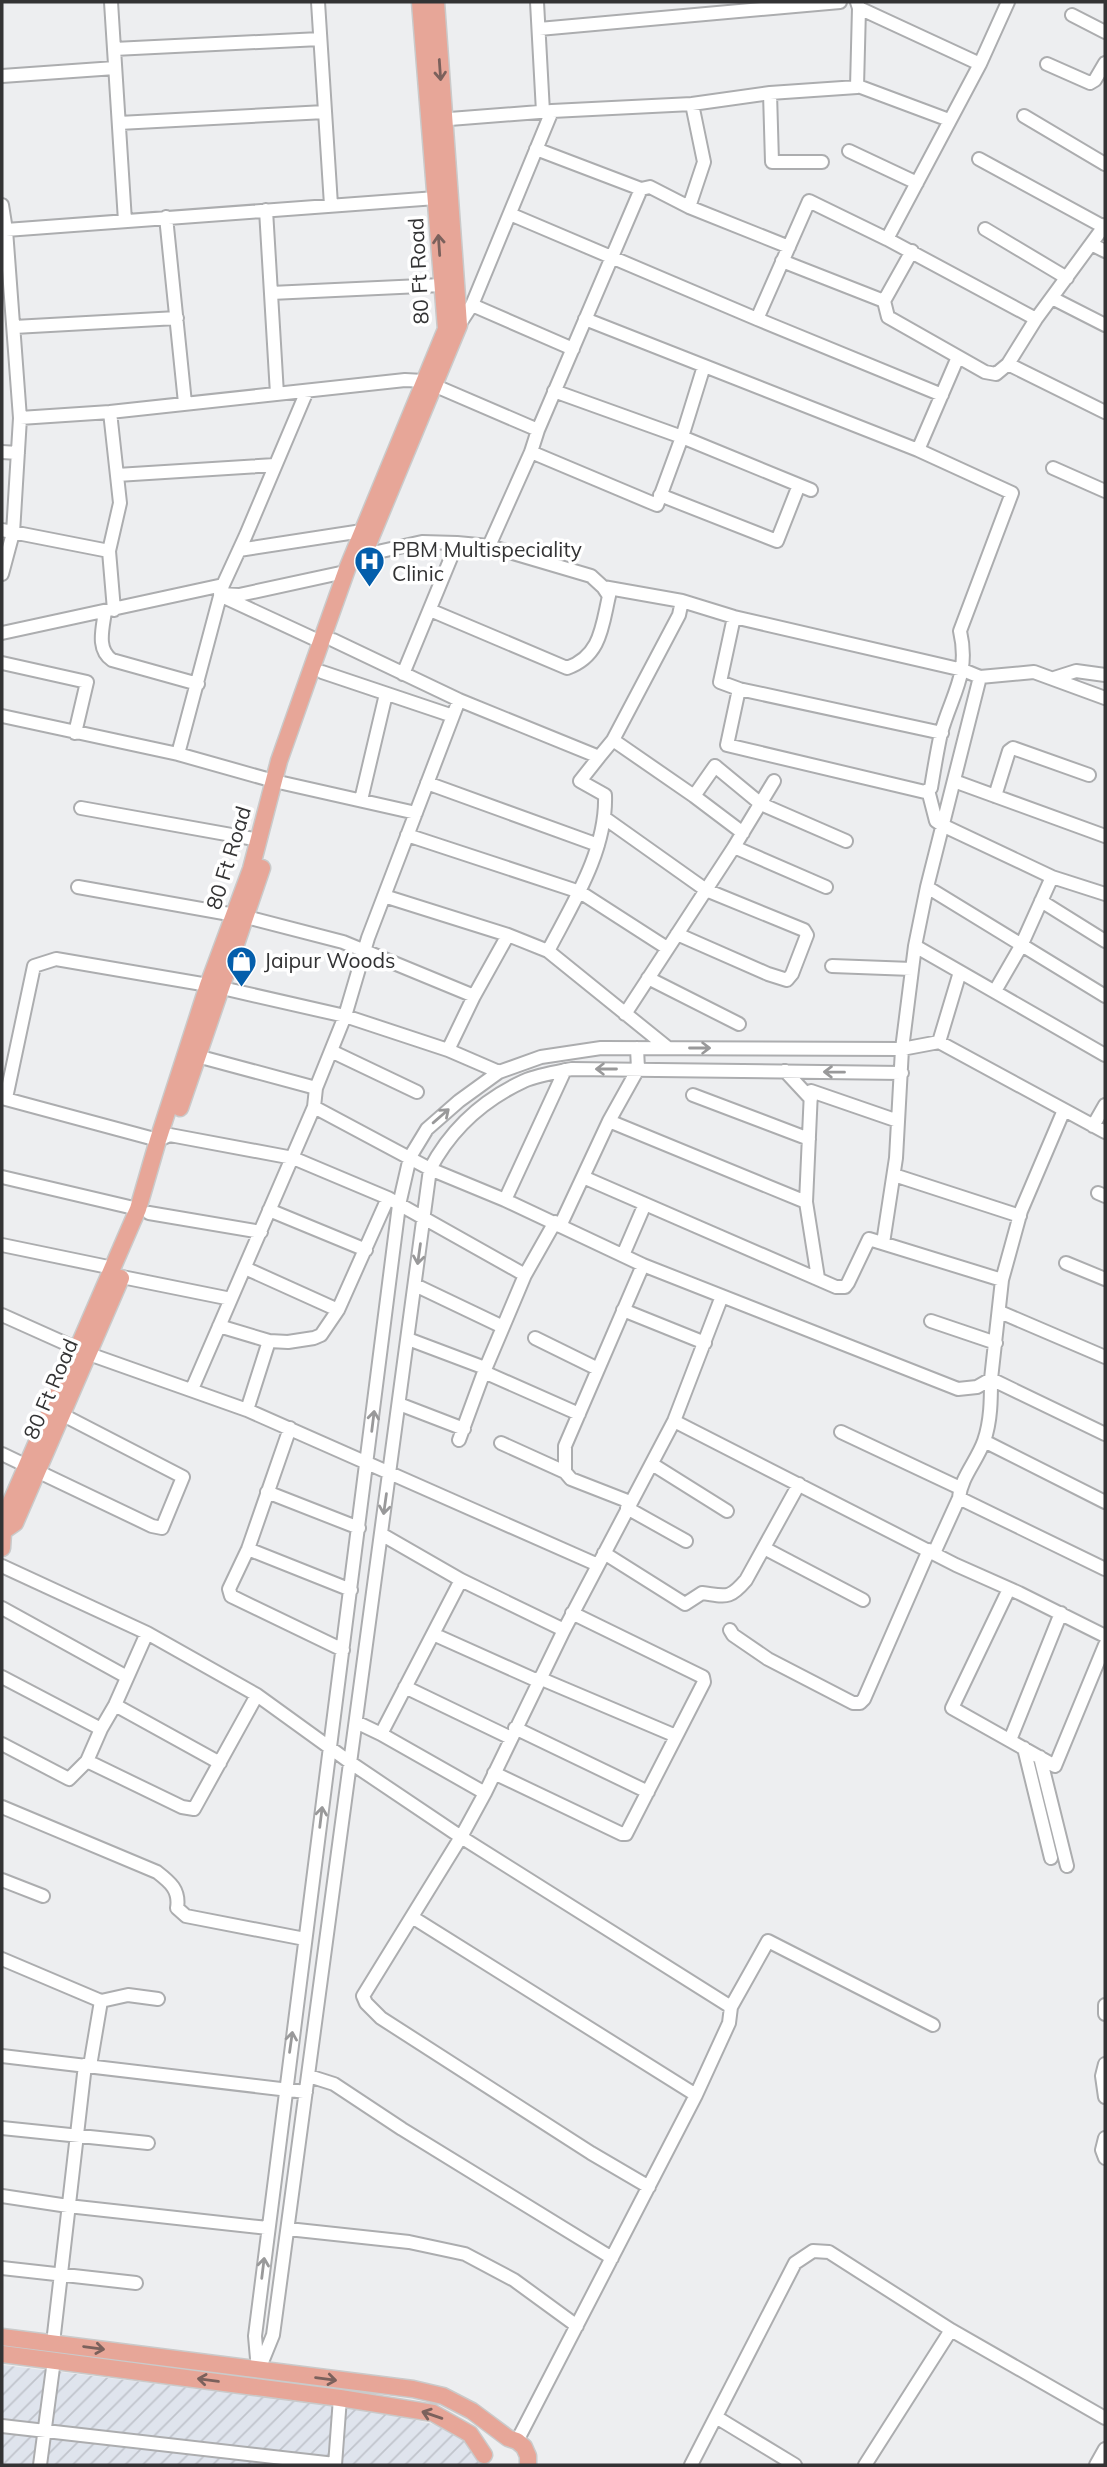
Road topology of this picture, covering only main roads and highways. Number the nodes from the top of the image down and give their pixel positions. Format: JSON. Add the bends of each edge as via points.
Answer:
{"nodes":[{"id":1,"x":420,"y":2,"type":"edge"},
{"id":2,"x":436,"y":2,"type":"edge"},
{"id":3,"x":437,"y":120,"type":"junction"},
{"id":4,"x":430,"y":384,"type":"junction"},
{"id":5,"x":327,"y":641,"type":"junction"},
{"id":6,"x":279,"y":782,"type":"junction"},
{"id":7,"x":240,"y":916,"type":"junction"},
{"id":8,"x":215,"y":987,"type":"junction"},
{"id":9,"x":164,"y":1137,"type":"junction"},
{"id":10,"x":84,"y":1352,"type":"junction"},
{"id":11,"x":33,"y":1469,"type":"junction"},
{"id":12,"x":3,"y":1538,"type":"edge"},
{"id":13,"x":2,"y":1548,"type":"edge"},
{"id":14,"x":2,"y":2337,"type":"edge"},
{"id":15,"x":2,"y":2354,"type":"edge"},
{"id":16,"x":257,"y":2378,"type":"junction"},
{"id":17,"x":513,"y":2440,"type":"junction"},
{"id":18,"x":484,"y":2460,"type":"edge"},
{"id":19,"x":527,"y":2465,"type":"edge"}],
"edges":[{"from":1,"to":3,"type":"main road","name":"80 Ft Road"},
{"from":2,"to":3,"type":"main road","name":"80 Ft Road","one_way":true},
{"from":4,"to":3,"type":"main road","name":"80 Ft Road","one_way":true,"via":[[446,329],[436,198]]},
{"from":3,"to":4,"type":"main road","name":"80 Ft Road","via":[[459,326]]},
{"from":4,"to":5,"type":"main road","name":"80 Ft Road"},
{"from":4,"to":5,"type":"main road","name":"80 Ft Road","via":[[345,572]]},
{"from":5,"to":6,"type":"main road","name":"80 Ft Road"},
{"from":5,"to":6,"type":"main road","name":"80 Ft Road","via":[[322,672]]},
{"from":6,"to":7,"type":"main road","name":"80 Ft Road"},
{"from":6,"to":7,"type":"main road","name":"80 Ft Road","via":[[261,873]]},
{"from":7,"to":8,"type":"main road","name":"80 Ft Road"},
{"from":8,"to":9,"type":"main road","name":"80 Ft Road"},
{"from":8,"to":9,"type":"main road","name":"80 Ft Road","via":[[197,1056]]},
{"from":9,"to":10,"type":"main road","name":"80 Ft Road","via":[[144,1211]]},
{"from":10,"to":11,"type":"main road","name":"80 Ft Road"},
{"from":10,"to":11,"type":"main road","name":"80 Ft Road","via":[[63,1415]]},
{"from":11,"to":12,"type":"main road","name":"80 Ft Road","via":[[15,1523]]},
{"from":12,"to":13,"type":"main road"},
{"from":14,"to":16,"type":"main road","one_way":true},
{"from":16,"to":15,"type":"main road","one_way":true},
{"from":16,"to":17,"type":"main road","one_way":true,"via":[[413,2389],[443,2396]]},
{"from":18,"to":16,"type":"main road","one_way":true,"via":[[470,2434],[433,2413]]},
{"from":17,"to":18,"type":"main road","via":[[493,2442]]},
{"from":17,"to":19,"type":"main road","via":[[524,2447]]}]}
